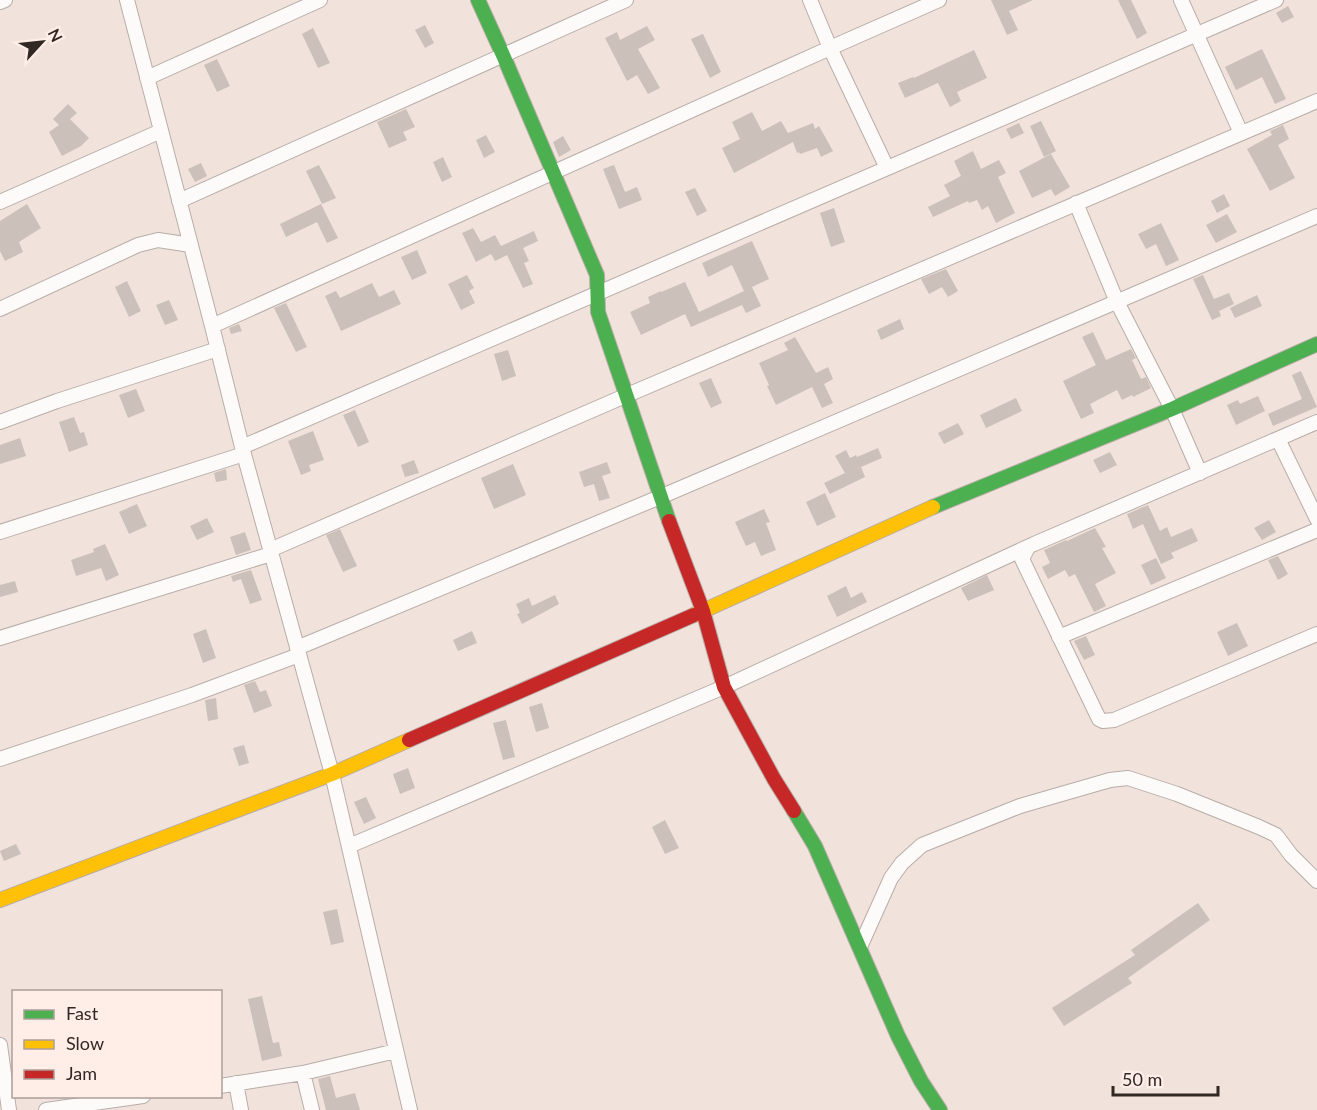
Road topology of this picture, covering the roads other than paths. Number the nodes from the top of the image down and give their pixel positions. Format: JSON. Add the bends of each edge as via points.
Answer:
{"nodes":[{"id":1,"x":5,"y":0,"type":"edge"},
{"id":2,"x":127,"y":0,"type":"edge"},
{"id":3,"x":320,"y":0,"type":"edge"},
{"id":4,"x":478,"y":0,"type":"edge"},
{"id":5,"x":626,"y":0,"type":"edge"},
{"id":6,"x":810,"y":0,"type":"edge"},
{"id":7,"x":939,"y":0,"type":"edge"},
{"id":8,"x":1181,"y":0,"type":"edge"},
{"id":9,"x":1276,"y":0,"type":"edge"},
{"id":10,"x":0,"y":2,"type":"edge"},
{"id":11,"x":1197,"y":35,"type":"junction"},
{"id":12,"x":830,"y":48,"type":"junction"},
{"id":13,"x":503,"y":56,"type":"junction"},
{"id":14,"x":147,"y":78,"type":"junction"},
{"id":15,"x":1317,"y":100,"type":"edge"},
{"id":16,"x":161,"y":131,"type":"junction"},
{"id":17,"x":1241,"y":132,"type":"junction"},
{"id":18,"x":887,"y":168,"type":"junction"},
{"id":19,"x":553,"y":172,"type":"junction"},
{"id":20,"x":179,"y":201,"type":"junction"},
{"id":21,"x":0,"y":202,"type":"edge"},
{"id":22,"x":1076,"y":203,"type":"junction"},
{"id":23,"x":1317,"y":216,"type":"edge"},
{"id":24,"x":191,"y":245,"type":"junction"},
{"id":25,"x":597,"y":293,"type":"junction"},
{"id":26,"x":1117,"y":302,"type":"junction"},
{"id":27,"x":0,"y":309,"type":"edge"},
{"id":28,"x":212,"y":326,"type":"junction"},
{"id":29,"x":1317,"y":344,"type":"edge"},
{"id":30,"x":218,"y":349,"type":"junction"},
{"id":31,"x":626,"y":396,"type":"junction"},
{"id":32,"x":1173,"y":408,"type":"junction"},
{"id":33,"x":0,"y":422,"type":"edge"},
{"id":34,"x":1317,"y":422,"type":"edge"},
{"id":35,"x":1278,"y":439,"type":"junction"},
{"id":36,"x":243,"y":451,"type":"junction"},
{"id":37,"x":1200,"y":473,"type":"junction"},
{"id":38,"x":660,"y":497,"type":"junction"},
{"id":39,"x":1317,"y":519,"type":"edge"},
{"id":40,"x":1317,"y":530,"type":"edge"},
{"id":41,"x":0,"y":532,"type":"edge"},
{"id":42,"x":1027,"y":549,"type":"junction"},
{"id":43,"x":271,"y":552,"type":"junction"},
{"id":44,"x":703,"y":610,"type":"junction"},
{"id":45,"x":1317,"y":634,"type":"edge"},
{"id":46,"x":1059,"y":637,"type":"junction"},
{"id":47,"x":0,"y":638,"type":"edge"},
{"id":48,"x":298,"y":652,"type":"junction"},
{"id":49,"x":724,"y":687,"type":"junction"},
{"id":50,"x":0,"y":759,"type":"edge"},
{"id":51,"x":332,"y":774,"type":"junction"},
{"id":52,"x":348,"y":846,"type":"junction"},
{"id":53,"x":1317,"y":881,"type":"edge"},
{"id":54,"x":0,"y":900,"type":"edge"},
{"id":55,"x":860,"y":947,"type":"junction"},
{"id":56,"x":0,"y":1044,"type":"edge"},
{"id":57,"x":396,"y":1051,"type":"junction"},
{"id":58,"x":303,"y":1073,"type":"junction"},
{"id":59,"x":237,"y":1083,"type":"junction"},
{"id":60,"x":222,"y":1086,"type":"edge"},
{"id":61,"x":129,"y":1098,"type":"edge"},
{"id":62,"x":9,"y":1110,"type":"edge"},
{"id":63,"x":46,"y":1110,"type":"edge"},
{"id":64,"x":241,"y":1110,"type":"edge"},
{"id":65,"x":312,"y":1110,"type":"edge"},
{"id":66,"x":410,"y":1110,"type":"edge"},
{"id":67,"x":940,"y":1110,"type":"edge"}],
"edges":[{"from":1,"to":10,"type":"street"},
{"from":2,"to":14,"type":"street"},
{"from":3,"to":14,"type":"street"},
{"from":4,"to":13,"type":"street"},
{"from":5,"to":13,"type":"street"},
{"from":6,"to":12,"type":"street"},
{"from":7,"to":12,"type":"street"},
{"from":8,"to":11,"type":"street"},
{"from":9,"to":11,"type":"street"},
{"from":11,"to":17,"type":"street"},
{"from":11,"to":18,"type":"street"},
{"from":12,"to":18,"type":"street"},
{"from":12,"to":19,"type":"street"},
{"from":13,"to":19,"type":"street"},
{"from":13,"to":20,"type":"street"},
{"from":14,"to":16,"type":"street"},
{"from":15,"to":17,"type":"street"},
{"from":16,"to":20,"type":"street"},
{"from":16,"to":21,"type":"street"},
{"from":17,"to":22,"type":"street"},
{"from":18,"to":25,"type":"street"},
{"from":19,"to":25,"type":"street","via":[[597,275]]},
{"from":19,"to":28,"type":"street"},
{"from":20,"to":24,"type":"street"},
{"from":22,"to":26,"type":"street"},
{"from":22,"to":31,"type":"street"},
{"from":23,"to":26,"type":"street"},
{"from":24,"to":27,"type":"street","via":[[158,240],[138,245]]},
{"from":24,"to":28,"type":"street"},
{"from":25,"to":31,"type":"street","via":[[598,312]]},
{"from":25,"to":36,"type":"street"},
{"from":26,"to":32,"type":"street"},
{"from":26,"to":38,"type":"street"},
{"from":28,"to":30,"type":"street"},
{"from":29,"to":32,"type":"street"},
{"from":30,"to":33,"type":"street"},
{"from":30,"to":36,"type":"street"},
{"from":31,"to":38,"type":"street"},
{"from":31,"to":43,"type":"street"},
{"from":32,"to":37,"type":"street"},
{"from":32,"to":44,"type":"street","via":[[924,511]]},
{"from":34,"to":35,"type":"street"},
{"from":35,"to":37,"type":"street"},
{"from":35,"to":39,"type":"street"},
{"from":36,"to":41,"type":"street"},
{"from":36,"to":43,"type":"street"},
{"from":37,"to":42,"type":"street"},
{"from":38,"to":44,"type":"street"},
{"from":38,"to":48,"type":"street"},
{"from":40,"to":46,"type":"street"},
{"from":42,"to":46,"type":"street","via":[[1022,559]]},
{"from":42,"to":49,"type":"street"},
{"from":43,"to":47,"type":"street"},
{"from":43,"to":48,"type":"street"},
{"from":44,"to":49,"type":"street"},
{"from":44,"to":51,"type":"street"},
{"from":45,"to":46,"type":"street","via":[[1114,720],[1103,721]]},
{"from":48,"to":50,"type":"street","via":[[192,695]]},
{"from":48,"to":51,"type":"street"},
{"from":49,"to":52,"type":"street"},
{"from":49,"to":55,"type":"street","via":[[815,846]]},
{"from":51,"to":52,"type":"street"},
{"from":51,"to":54,"type":"street"},
{"from":52,"to":57,"type":"street"},
{"from":53,"to":55,"type":"street","via":[[1276,836],[1259,826],[1128,778],[1110,780],[1020,806],[922,845],[891,878]]},
{"from":55,"to":67,"type":"street","via":[[898,1036]]},
{"from":56,"to":62,"type":"street"},
{"from":57,"to":58,"type":"street"},
{"from":57,"to":66,"type":"street"},
{"from":58,"to":59,"type":"street"},
{"from":58,"to":65,"type":"street"},
{"from":59,"to":60,"type":"street"},
{"from":59,"to":64,"type":"street"},
{"from":61,"to":63,"type":"street"}]}
